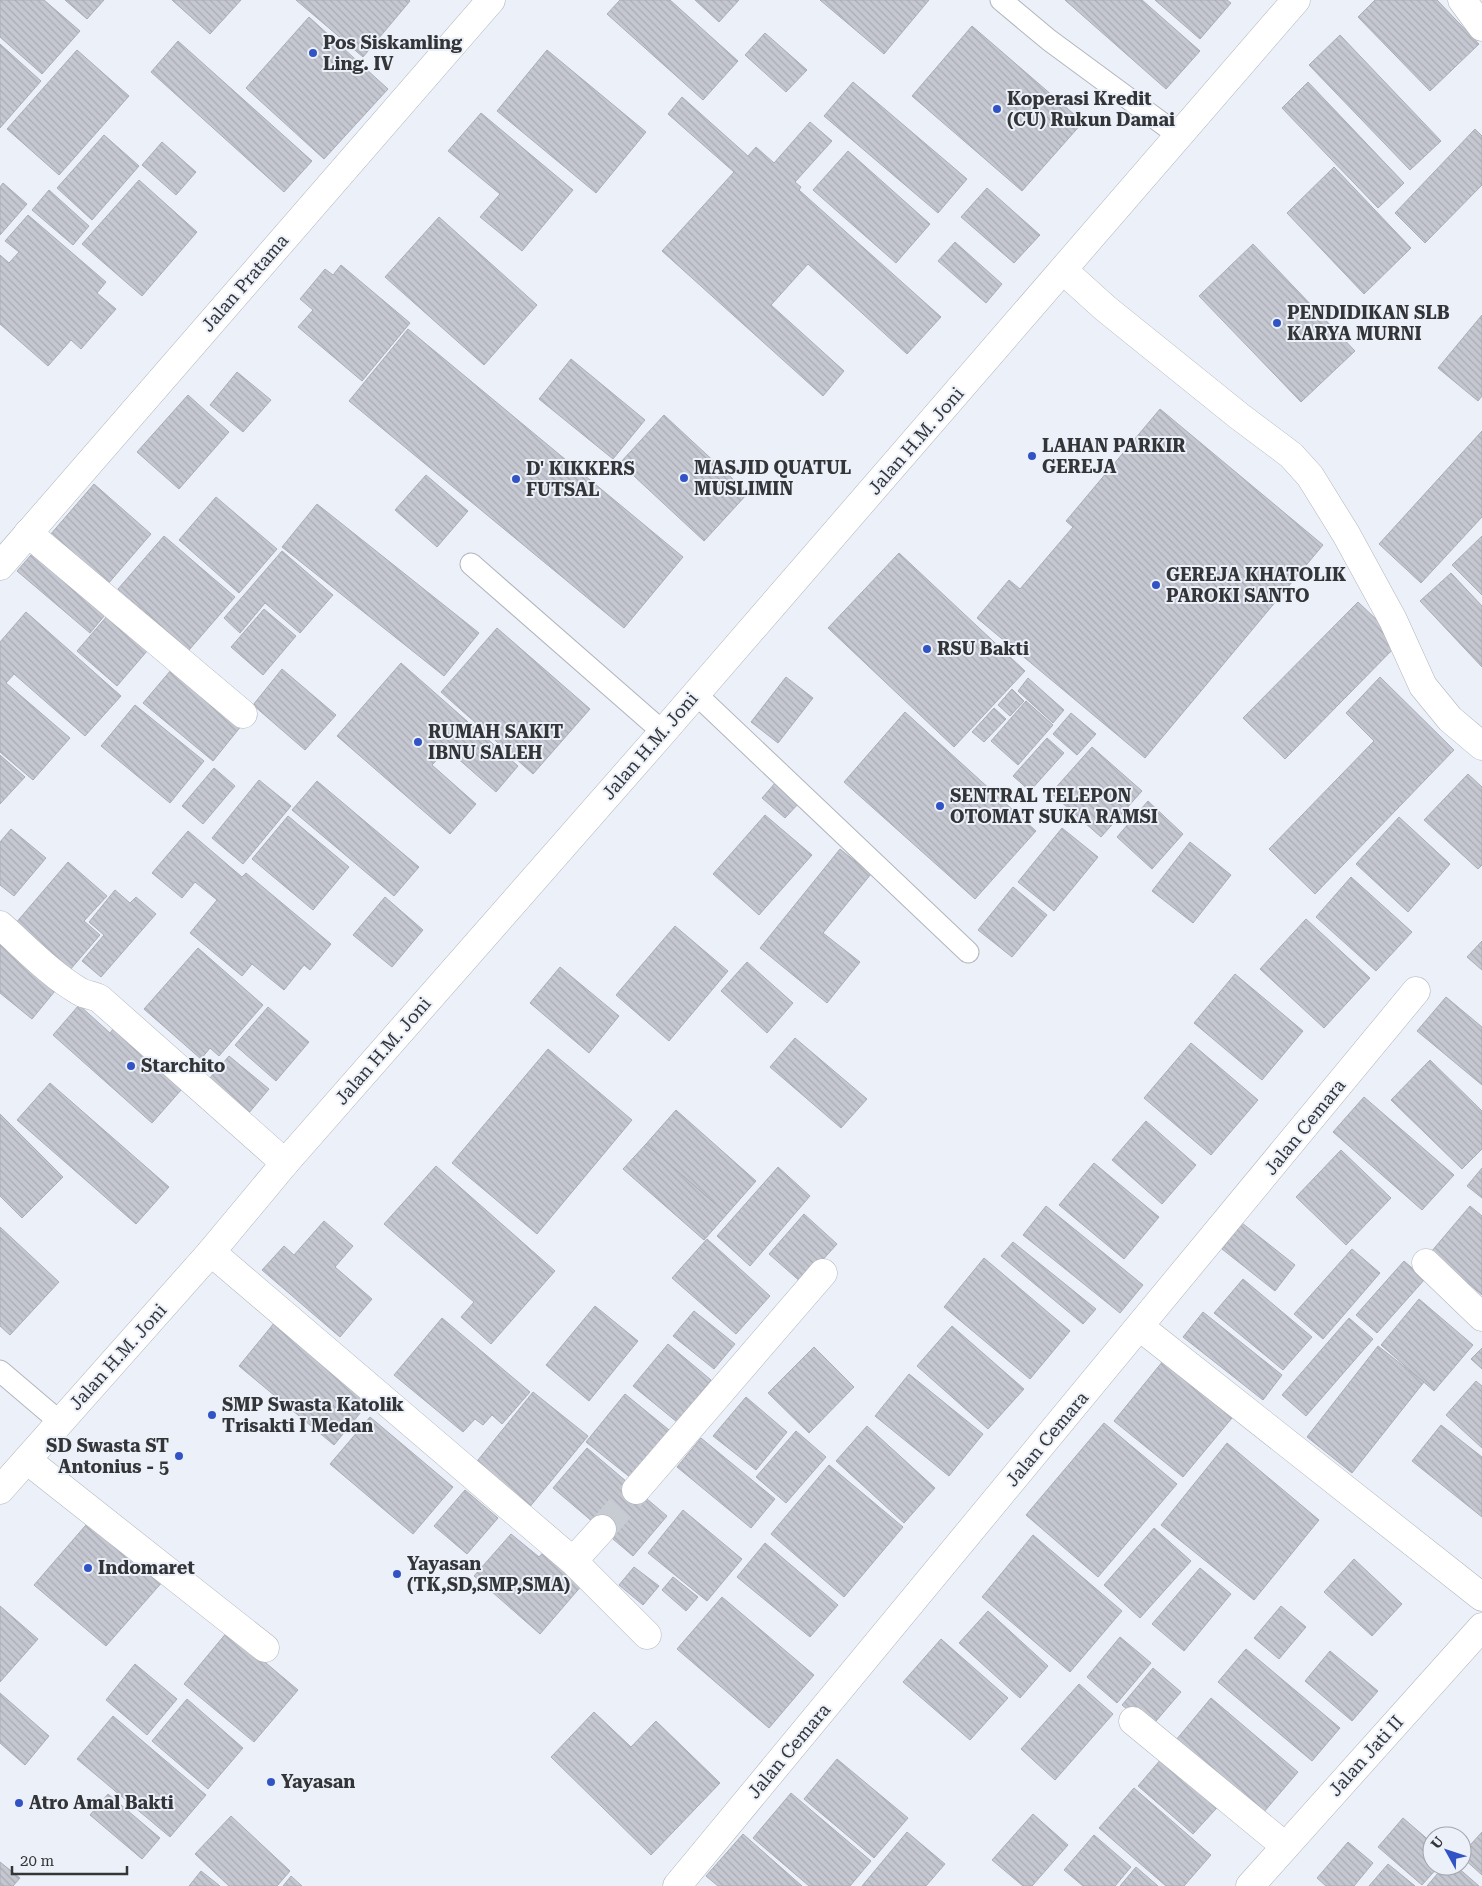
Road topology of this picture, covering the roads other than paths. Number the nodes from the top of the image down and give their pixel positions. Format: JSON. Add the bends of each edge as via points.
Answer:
{"nodes":[{"id":1,"x":491,"y":0,"type":"edge"},
{"id":2,"x":1001,"y":0,"type":"edge"},
{"id":3,"x":1296,"y":0,"type":"edge"},
{"id":4,"x":1462,"y":0,"type":"edge"},
{"id":5,"x":1482,"y":27,"type":"edge"},
{"id":6,"x":1178,"y":135,"type":"junction"},
{"id":7,"x":1063,"y":270,"type":"junction"},
{"id":8,"x":28,"y":534,"type":"junction"},
{"id":9,"x":470,"y":564,"type":"dead end"},
{"id":10,"x":0,"y":566,"type":"edge"},
{"id":11,"x":696,"y":694,"type":"junction"},
{"id":12,"x":243,"y":714,"type":"dead end"},
{"id":13,"x":663,"y":732,"type":"junction"},
{"id":14,"x":1482,"y":746,"type":"edge"},
{"id":15,"x":0,"y":925,"type":"edge"},
{"id":16,"x":968,"y":952,"type":"dead end"},
{"id":17,"x":1416,"y":992,"type":"dead end"},
{"id":18,"x":285,"y":1163,"type":"junction"},
{"id":19,"x":211,"y":1252,"type":"junction"},
{"id":20,"x":1426,"y":1263,"type":"dead end"},
{"id":21,"x":823,"y":1273,"type":"dead end"},
{"id":22,"x":1482,"y":1317,"type":"edge"},
{"id":23,"x":1140,"y":1326,"type":"junction"},
{"id":24,"x":0,"y":1371,"type":"edge"},
{"id":25,"x":60,"y":1422,"type":"junction"},
{"id":26,"x":27,"y":1460,"type":"junction"},
{"id":27,"x":0,"y":1490,"type":"edge"},
{"id":28,"x":636,"y":1490,"type":"tunnel mouth"},
{"id":29,"x":602,"y":1529,"type":"tunnel mouth"},
{"id":30,"x":574,"y":1561,"type":"junction"},
{"id":31,"x":1482,"y":1596,"type":"edge"},
{"id":32,"x":1482,"y":1627,"type":"edge"},
{"id":33,"x":647,"y":1635,"type":"dead end"},
{"id":34,"x":265,"y":1648,"type":"dead end"},
{"id":35,"x":1132,"y":1721,"type":"dead end"},
{"id":36,"x":1285,"y":1846,"type":"junction"},
{"id":37,"x":677,"y":1886,"type":"edge"},
{"id":38,"x":1250,"y":1886,"type":"edge"}],
"edges":[{"from":1,"to":8,"type":"street","name":"Jalan Pratama"},
{"from":2,"to":6,"type":"lane","via":[[1049,40]]},
{"from":3,"to":6,"type":"street","name":"Jalan H.M. Joni"},
{"from":4,"to":5,"type":"street"},
{"from":6,"to":7,"type":"street","name":"Jalan H.M. Joni"},
{"from":7,"to":11,"type":"street","name":"Jalan H.M. Joni"},
{"from":7,"to":14,"type":"street","via":[[1120,320],[1291,455],[1310,476],[1393,620],[1423,686],[1450,720]]},
{"from":8,"to":10,"type":"street","name":"Jalan Pratama"},
{"from":8,"to":12,"type":"street"},
{"from":9,"to":13,"type":"lane"},
{"from":11,"to":13,"type":"street","name":"Jalan H.M. Joni"},
{"from":11,"to":16,"type":"lane"},
{"from":13,"to":18,"type":"street","name":"Jalan H.M. Joni"},
{"from":15,"to":18,"type":"street","via":[[69,984],[100,999]]},
{"from":17,"to":23,"type":"street","name":"Jalan Cemara"},
{"from":18,"to":19,"type":"street","name":"Jalan H.M. Joni"},
{"from":19,"to":25,"type":"street","name":"Jalan H.M. Joni"},
{"from":19,"to":30,"type":"street"},
{"from":20,"to":22,"type":"street"},
{"from":21,"to":28,"type":"street"},
{"from":23,"to":31,"type":"street"},
{"from":23,"to":37,"type":"street","name":"Jalan Cemara"},
{"from":24,"to":25,"type":"lane"},
{"from":25,"to":26,"type":"street","name":"Jalan H.M. Joni"},
{"from":26,"to":27,"type":"street","name":"Jalan H.M. Joni"},
{"from":26,"to":34,"type":"street"},
{"from":29,"to":30,"type":"street"},
{"from":30,"to":33,"type":"street"},
{"from":32,"to":36,"type":"street","name":"Jalan Jati II"},
{"from":35,"to":36,"type":"street"},
{"from":36,"to":38,"type":"street","name":"Jalan Jati II"}]}
